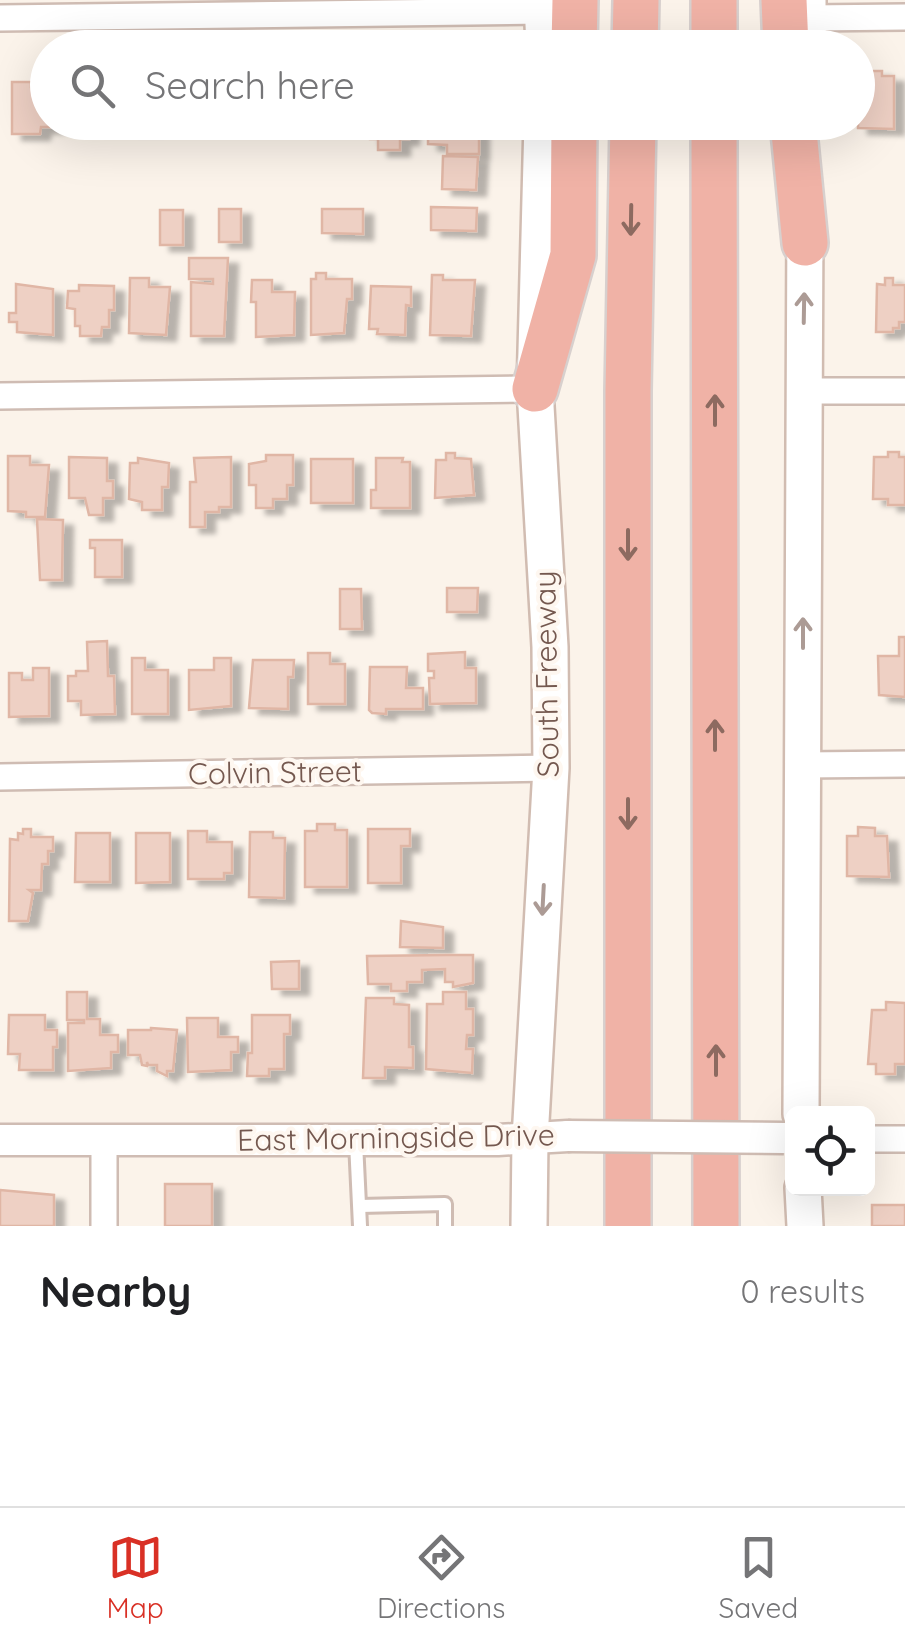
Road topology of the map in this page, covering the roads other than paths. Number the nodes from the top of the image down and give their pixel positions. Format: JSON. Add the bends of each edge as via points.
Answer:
{"nodes":[{"id":1,"x":636,"y":0,"type":"edge"},
{"id":2,"x":714,"y":0,"type":"edge"},
{"id":3,"x":553,"y":4,"type":"edge"},
{"id":4,"x":905,"y":17,"type":"edge"},
{"id":5,"x":0,"y":18,"type":"edge"},
{"id":6,"x":799,"y":23,"type":"edge"},
{"id":7,"x":548,"y":30,"type":"edge"},
{"id":8,"x":565,"y":30,"type":"edge"},
{"id":9,"x":635,"y":30,"type":"edge"},
{"id":10,"x":714,"y":30,"type":"edge"},
{"id":11,"x":542,"y":140,"type":"edge"},
{"id":12,"x":574,"y":140,"type":"edge"},
{"id":13,"x":633,"y":140,"type":"edge"},
{"id":14,"x":714,"y":140,"type":"edge"},
{"id":15,"x":796,"y":140,"type":"edge"},
{"id":16,"x":807,"y":140,"type":"edge"},
{"id":17,"x":805,"y":243,"type":"junction"},
{"id":18,"x":536,"y":390,"type":"junction"},
{"id":19,"x":803,"y":391,"type":"junction"},
{"id":20,"x":905,"y":392,"type":"edge"},
{"id":21,"x":0,"y":396,"type":"edge"},
{"id":22,"x":905,"y":764,"type":"edge"},
{"id":23,"x":803,"y":765,"type":"junction"},
{"id":24,"x":550,"y":768,"type":"junction"},
{"id":25,"x":0,"y":777,"type":"edge"},
{"id":26,"x":628,"y":1062,"type":"junction"},
{"id":27,"x":793,"y":1106,"type":"edge"},
{"id":28,"x":785,"y":1130,"type":"edge"},
{"id":29,"x":875,"y":1139,"type":"edge"},
{"id":30,"x":905,"y":1139,"type":"edge"},
{"id":31,"x":0,"y":1140,"type":"edge"},
{"id":32,"x":104,"y":1140,"type":"junction"},
{"id":33,"x":356,"y":1140,"type":"junction"},
{"id":34,"x":530,"y":1140,"type":"junction"},
{"id":35,"x":803,"y":1196,"type":"edge"},
{"id":36,"x":360,"y":1206,"type":"junction"},
{"id":37,"x":717,"y":1215,"type":"edge"},
{"id":38,"x":104,"y":1226,"type":"edge"},
{"id":39,"x":360,"y":1226,"type":"edge"},
{"id":40,"x":445,"y":1226,"type":"edge"},
{"id":41,"x":529,"y":1226,"type":"edge"},
{"id":42,"x":609,"y":1226,"type":"edge"},
{"id":43,"x":628,"y":1226,"type":"edge"},
{"id":44,"x":805,"y":1226,"type":"edge"}],
"edges":[{"from":1,"to":9,"type":"highway"},
{"from":2,"to":10,"type":"highway"},
{"from":3,"to":5,"type":"street"},
{"from":3,"to":7,"type":"main road"},
{"from":3,"to":8,"type":"highway"},
{"from":4,"to":6,"type":"street"},
{"from":11,"to":18,"type":"main road","name":"South Freeway"},
{"from":12,"to":18,"type":"highway","via":[[573,255]]},
{"from":13,"to":26,"type":"highway","one_way":true},
{"from":37,"to":14,"type":"highway","one_way":true},
{"from":15,"to":17,"type":"highway"},
{"from":16,"to":17,"type":"main road"},
{"from":19,"to":17,"type":"main road","one_way":true},
{"from":18,"to":21,"type":"street"},
{"from":18,"to":24,"type":"main road","name":"South Freeway"},
{"from":19,"to":20,"type":"street"},
{"from":23,"to":19,"type":"main road","one_way":true},
{"from":22,"to":23,"type":"street"},
{"from":23,"to":27,"type":"main road"},
{"from":24,"to":25,"type":"street","name":"Colvin Street"},
{"from":24,"to":34,"type":"main road","name":"South Freeway","one_way":true},
{"from":26,"to":42,"type":"highway"},
{"from":26,"to":43,"type":"highway"},
{"from":28,"to":34,"type":"street","name":"East Morningside Drive","bridge":true},
{"from":29,"to":30,"type":"street"},
{"from":31,"to":32,"type":"street","name":"East Morningside Drive"},
{"from":32,"to":33,"type":"street","name":"East Morningside Drive"},
{"from":32,"to":38,"type":"street"},
{"from":33,"to":34,"type":"street","name":"East Morningside Drive"},
{"from":33,"to":36,"type":"lane"},
{"from":34,"to":41,"type":"main road","name":"South Freeway"},
{"from":35,"to":44,"type":"main road"},
{"from":36,"to":39,"type":"lane"},
{"from":36,"to":40,"type":"lane","via":[[445,1204]]}]}
